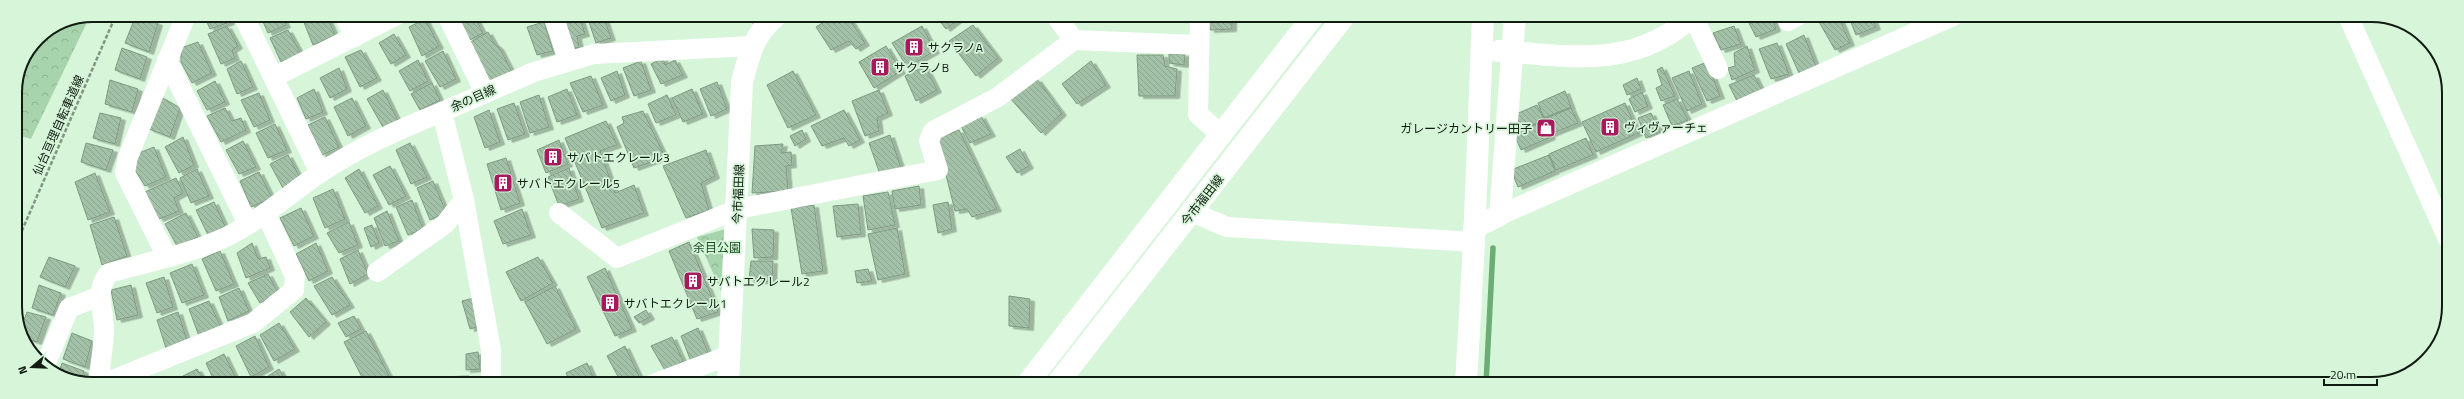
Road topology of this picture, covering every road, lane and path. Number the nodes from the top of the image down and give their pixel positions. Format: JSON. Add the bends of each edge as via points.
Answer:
{"nodes":[{"id":1,"x":113,"y":22,"type":"edge"},
{"id":2,"x":183,"y":22,"type":"edge"},
{"id":3,"x":246,"y":22,"type":"edge"},
{"id":4,"x":348,"y":22,"type":"edge"},
{"id":5,"x":384,"y":22,"type":"edge"},
{"id":6,"x":450,"y":22,"type":"edge"},
{"id":7,"x":554,"y":22,"type":"edge"},
{"id":8,"x":770,"y":22,"type":"edge"},
{"id":9,"x":1060,"y":22,"type":"edge"},
{"id":10,"x":1200,"y":22,"type":"edge"},
{"id":11,"x":1309,"y":22,"type":"edge"},
{"id":12,"x":1340,"y":22,"type":"edge"},
{"id":13,"x":1483,"y":22,"type":"edge"},
{"id":14,"x":1515,"y":22,"type":"edge"},
{"id":15,"x":1686,"y":22,"type":"edge"},
{"id":16,"x":1696,"y":22,"type":"edge"},
{"id":17,"x":1939,"y":22,"type":"edge"},
{"id":18,"x":2351,"y":22,"type":"edge"},
{"id":19,"x":355,"y":37,"type":"junction"},
{"id":20,"x":1074,"y":40,"type":"junction"},
{"id":21,"x":1198,"y":45,"type":"junction"},
{"id":22,"x":752,"y":46,"type":"junction"},
{"id":23,"x":1482,"y":50,"type":"junction"},
{"id":24,"x":1513,"y":52,"type":"junction"},
{"id":25,"x":167,"y":60,"type":"junction"},
{"id":26,"x":568,"y":60,"type":"junction"},
{"id":27,"x":1718,"y":69,"type":"dead end"},
{"id":28,"x":274,"y":78,"type":"junction"},
{"id":29,"x":485,"y":93,"type":"junction"},
{"id":30,"x":442,"y":112,"type":"junction"},
{"id":31,"x":1222,"y":135,"type":"junction"},
{"id":32,"x":320,"y":173,"type":"junction"},
{"id":33,"x":464,"y":200,"type":"junction"},
{"id":34,"x":738,"y":209,"type":"junction"},
{"id":35,"x":1192,"y":212,"type":"junction"},
{"id":36,"x":559,"y":213,"type":"dead end"},
{"id":37,"x":266,"y":214,"type":"junction"},
{"id":38,"x":1500,"y":215,"type":"junction"},
{"id":39,"x":248,"y":224,"type":"junction"},
{"id":40,"x":2442,"y":226,"type":"edge"},
{"id":41,"x":22,"y":231,"type":"edge"},
{"id":42,"x":1474,"y":235,"type":"junction"},
{"id":43,"x":167,"y":257,"type":"junction"},
{"id":44,"x":377,"y":272,"type":"dead end"},
{"id":45,"x":100,"y":296,"type":"junction"},
{"id":46,"x":52,"y":349,"type":"edge"},
{"id":47,"x":730,"y":355,"type":"junction"},
{"id":48,"x":99,"y":377,"type":"edge"},
{"id":49,"x":120,"y":377,"type":"edge"},
{"id":50,"x":491,"y":377,"type":"edge"},
{"id":51,"x":672,"y":377,"type":"edge"},
{"id":52,"x":728,"y":377,"type":"edge"},
{"id":53,"x":1032,"y":377,"type":"edge"},
{"id":54,"x":1062,"y":377,"type":"edge"},
{"id":55,"x":1466,"y":377,"type":"edge"}],
"edges":[{"from":1,"to":41,"type":"path","name":"仙台亘理自転車道線"},
{"from":2,"to":25,"type":"street"},
{"from":3,"to":28,"type":"street"},
{"from":4,"to":19,"type":"street"},
{"from":5,"to":19,"type":"street"},
{"from":6,"to":29,"type":"street"},
{"from":7,"to":26,"type":"street"},
{"from":8,"to":22,"type":"main road","name":"今市福田線","via":[[761,30]]},
{"from":9,"to":20,"type":"street"},
{"from":10,"to":21,"type":"street"},
{"from":11,"to":31,"type":"main road","name":"今市福田線"},
{"from":12,"to":35,"type":"main road","name":"今市福田線"},
{"from":13,"to":23,"type":"main road"},
{"from":14,"to":24,"type":"main road"},
{"from":15,"to":24,"type":"main road","via":[[1673,33],[1646,46],[1617,55],[1590,57]]},
{"from":16,"to":27,"type":"street"},
{"from":17,"to":38,"type":"street"},
{"from":18,"to":40,"type":"street"},
{"from":19,"to":28,"type":"street"},
{"from":20,"to":21,"type":"street"},
{"from":20,"to":34,"type":"street","via":[[998,97],[933,131],[929,141],[938,170]]},
{"from":21,"to":31,"type":"street","via":[[1198,114]]},
{"from":22,"to":26,"type":"street","name":"余の目線","via":[[594,54]]},
{"from":22,"to":34,"type":"main road","name":"今市福田線","via":[[742,82]]},
{"from":23,"to":24,"type":"main road"},
{"from":23,"to":42,"type":"main road"},
{"from":24,"to":38,"type":"main road"},
{"from":25,"to":39,"type":"street"},
{"from":25,"to":43,"type":"street","via":[[128,157],[125,173]]},
{"from":26,"to":29,"type":"street","name":"余の目線"},
{"from":28,"to":32,"type":"street"},
{"from":29,"to":30,"type":"street","name":"余の目線"},
{"from":30,"to":32,"type":"street","via":[[378,138]]},
{"from":30,"to":33,"type":"street","name":"余の目線"},
{"from":31,"to":53,"type":"main road","name":"今市福田線"},
{"from":32,"to":37,"type":"street"},
{"from":33,"to":44,"type":"street","via":[[445,224]]},
{"from":33,"to":50,"type":"street","name":"余の目線","via":[[491,350]]},
{"from":34,"to":36,"type":"street","via":[[617,258]]},
{"from":34,"to":47,"type":"main road","name":"今市福田線"},
{"from":35,"to":42,"type":"street","via":[[1227,227]]},
{"from":35,"to":54,"type":"main road","name":"今市福田線"},
{"from":37,"to":39,"type":"street"},
{"from":37,"to":49,"type":"street","via":[[295,276],[294,290],[253,323]]},
{"from":38,"to":42,"type":"main road"},
{"from":39,"to":43,"type":"street","via":[[206,246]]},
{"from":42,"to":55,"type":"main road"},
{"from":43,"to":45,"type":"street","via":[[109,273],[101,283]]},
{"from":45,"to":46,"type":"street","via":[[69,308]]},
{"from":45,"to":48,"type":"street","via":[[104,332]]},
{"from":47,"to":51,"type":"street"},
{"from":47,"to":52,"type":"main road","name":"今市福田線"}]}
